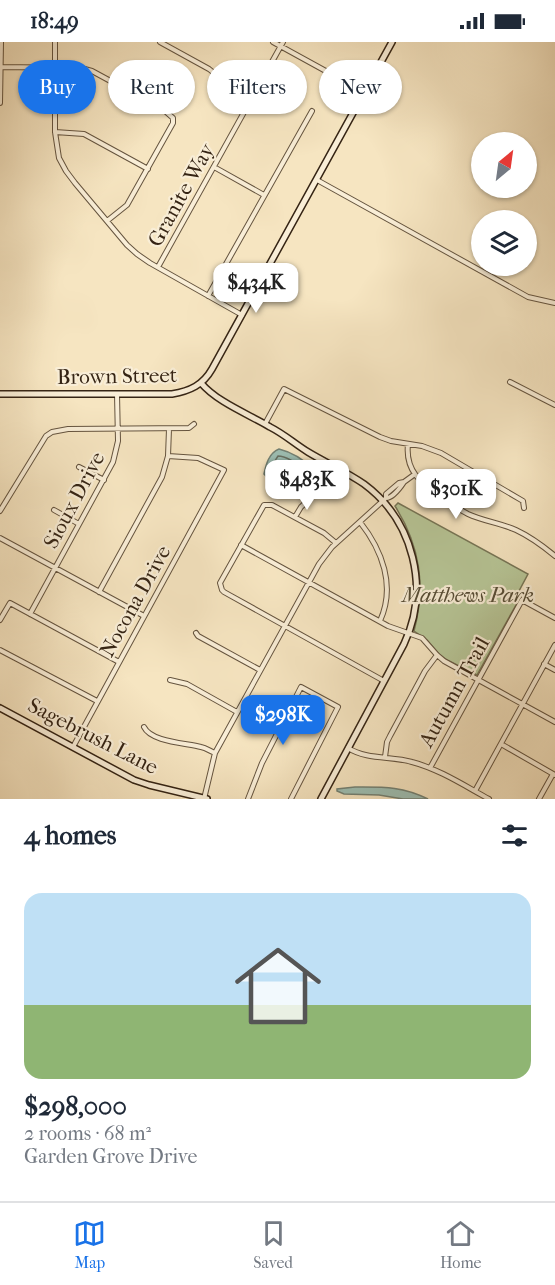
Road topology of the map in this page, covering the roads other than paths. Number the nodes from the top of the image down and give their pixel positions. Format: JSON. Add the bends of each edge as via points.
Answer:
{"nodes":[{"id":1,"x":1,"y":42,"type":"edge"},
{"id":2,"x":55,"y":42,"type":"edge"},
{"id":3,"x":160,"y":42,"type":"edge"},
{"id":4,"x":273,"y":42,"type":"edge"},
{"id":5,"x":392,"y":42,"type":"edge"},
{"id":6,"x":282,"y":44,"type":"edge"},
{"id":7,"x":55,"y":60,"type":"edge"},
{"id":8,"x":273,"y":60,"type":"edge"},
{"id":9,"x":382,"y":60,"type":"edge"},
{"id":10,"x":319,"y":65,"type":"edge"},
{"id":11,"x":1,"y":68,"type":"edge"},
{"id":12,"x":18,"y":68,"type":"edge"},
{"id":13,"x":207,"y":68,"type":"edge"},
{"id":14,"x":96,"y":73,"type":"edge"},
{"id":15,"x":0,"y":103,"type":"edge"},
{"id":16,"x":312,"y":111,"type":"dead end"},
{"id":17,"x":55,"y":114,"type":"edge"},
{"id":18,"x":244,"y":114,"type":"edge"},
{"id":19,"x":353,"y":114,"type":"edge"},
{"id":20,"x":55,"y":132,"type":"junction"},
{"id":21,"x":214,"y":167,"type":"junction"},
{"id":22,"x":148,"y":169,"type":"junction"},
{"id":23,"x":317,"y":180,"type":"junction"},
{"id":24,"x":264,"y":195,"type":"junction"},
{"id":25,"x":107,"y":221,"type":"junction"},
{"id":26,"x":158,"y":267,"type":"junction"},
{"id":27,"x":208,"y":296,"type":"junction"},
{"id":28,"x":555,"y":303,"type":"edge"},
{"id":29,"x":242,"y":315,"type":"junction"},
{"id":30,"x":510,"y":382,"type":"dead end"},
{"id":31,"x":201,"y":383,"type":"junction"},
{"id":32,"x":0,"y":394,"type":"edge"},
{"id":33,"x":117,"y":394,"type":"junction"},
{"id":34,"x":555,"y":405,"type":"edge"},
{"id":35,"x":194,"y":424,"type":"dead end"},
{"id":36,"x":265,"y":424,"type":"junction"},
{"id":37,"x":118,"y":429,"type":"junction"},
{"id":38,"x":169,"y":429,"type":"junction"},
{"id":39,"x":408,"y":444,"type":"junction"},
{"id":40,"x":168,"y":456,"type":"junction"},
{"id":41,"x":79,"y":467,"type":"dead end"},
{"id":42,"x":414,"y":474,"type":"junction"},
{"id":43,"x":104,"y":480,"type":"junction"},
{"id":44,"x":328,"y":482,"type":"dead end"},
{"id":45,"x":384,"y":500,"type":"junction"},
{"id":46,"x":524,"y":508,"type":"dead end"},
{"id":47,"x":54,"y":510,"type":"dead end"},
{"id":48,"x":0,"y":511,"type":"edge"},
{"id":49,"x":295,"y":517,"type":"junction"},
{"id":50,"x":360,"y":522,"type":"junction"},
{"id":51,"x":79,"y":524,"type":"junction"},
{"id":52,"x":0,"y":538,"type":"edge"},
{"id":53,"x":336,"y":543,"type":"junction"},
{"id":54,"x":241,"y":545,"type":"junction"},
{"id":55,"x":555,"y":556,"type":"edge"},
{"id":56,"x":55,"y":567,"type":"junction"},
{"id":57,"x":309,"y":582,"type":"junction"},
{"id":58,"x":99,"y":592,"type":"junction"},
{"id":59,"x":30,"y":614,"type":"junction"},
{"id":60,"x":144,"y":616,"type":"junction"},
{"id":61,"x":555,"y":618,"type":"edge"},
{"id":62,"x":0,"y":620,"type":"edge"},
{"id":63,"x":380,"y":621,"type":"junction"},
{"id":64,"x":284,"y":626,"type":"junction"},
{"id":65,"x":196,"y":633,"type":"dead end"},
{"id":66,"x":409,"y":633,"type":"junction"},
{"id":67,"x":555,"y":645,"type":"edge"},
{"id":68,"x":0,"y":650,"type":"edge"},
{"id":69,"x":437,"y":655,"type":"junction"},
{"id":70,"x":118,"y":662,"type":"junction"},
{"id":71,"x":544,"y":664,"type":"junction"},
{"id":72,"x":260,"y":670,"type":"junction"},
{"id":73,"x":555,"y":670,"type":"edge"},
{"id":74,"x":478,"y":679,"type":"junction"},
{"id":75,"x":170,"y":680,"type":"dead end"},
{"id":76,"x":384,"y":681,"type":"junction"},
{"id":77,"x":97,"y":701,"type":"junction"},
{"id":78,"x":522,"y":704,"type":"junction"},
{"id":79,"x":0,"y":708,"type":"edge"},
{"id":80,"x":237,"y":712,"type":"junction"},
{"id":81,"x":555,"y":722,"type":"edge"},
{"id":82,"x":144,"y":727,"type":"dead end"},
{"id":83,"x":501,"y":744,"type":"junction"},
{"id":84,"x":72,"y":747,"type":"junction"},
{"id":85,"x":348,"y":748,"type":"junction"},
{"id":86,"x":215,"y":753,"type":"junction"},
{"id":87,"x":385,"y":757,"type":"junction"},
{"id":88,"x":430,"y":768,"type":"junction"},
{"id":89,"x":554,"y":774,"type":"edge"},
{"id":90,"x":475,"y":791,"type":"junction"},
{"id":91,"x":205,"y":799,"type":"edge"},
{"id":92,"x":248,"y":799,"type":"edge"},
{"id":93,"x":291,"y":799,"type":"edge"},
{"id":94,"x":321,"y":799,"type":"edge"},
{"id":95,"x":489,"y":799,"type":"edge"},
{"id":96,"x":539,"y":799,"type":"edge"}],
"edges":[{"from":1,"to":11,"type":"street"},
{"from":2,"to":7,"type":"street"},
{"from":3,"to":13,"type":"street"},
{"from":4,"to":6,"type":"street"},
{"from":5,"to":9,"type":"street","name":"Brown Street"},
{"from":6,"to":8,"type":"street","name":"Granite Way"},
{"from":6,"to":10,"type":"street"},
{"from":11,"to":12,"type":"street"},
{"from":11,"to":15,"type":"street"},
{"from":14,"to":22,"type":"street","via":[[173,118]]},
{"from":16,"to":24,"type":"street"},
{"from":17,"to":20,"type":"street"},
{"from":18,"to":21,"type":"street","name":"Granite Way"},
{"from":19,"to":23,"type":"street","name":"Brown Street"},
{"from":20,"to":22,"type":"street","via":[[84,134]]},
{"from":20,"to":25,"type":"street","via":[[59,158],[66,171]]},
{"from":21,"to":24,"type":"street"},
{"from":21,"to":26,"type":"street","name":"Granite Way"},
{"from":22,"to":25,"type":"street","via":[[127,206]]},
{"from":23,"to":28,"type":"street","via":[[528,297]]},
{"from":23,"to":29,"type":"street","name":"Brown Street"},
{"from":24,"to":27,"type":"street"},
{"from":25,"to":26,"type":"street","via":[[137,254]]},
{"from":26,"to":27,"type":"street"},
{"from":27,"to":29,"type":"street"},
{"from":29,"to":31,"type":"street","name":"Brown Street","via":[[213,369]]},
{"from":30,"to":34,"type":"street"},
{"from":31,"to":33,"type":"street","name":"Brown Street","via":[[179,393]]},
{"from":31,"to":36,"type":"street"},
{"from":32,"to":33,"type":"street","name":"Brown Street"},
{"from":33,"to":37,"type":"street","name":"Sioux Drive"},
{"from":35,"to":38,"type":"street"},
{"from":36,"to":39,"type":"street","via":[[284,389],[380,437]]},
{"from":36,"to":45,"type":"street"},
{"from":37,"to":38,"type":"street"},
{"from":37,"to":43,"type":"street","name":"Sioux Drive","via":[[116,455]]},
{"from":37,"to":48,"type":"street","via":[[50,433]]},
{"from":38,"to":40,"type":"street"},
{"from":39,"to":42,"type":"street"},
{"from":39,"to":46,"type":"street","via":[[441,453],[523,501]]},
{"from":40,"to":58,"type":"street","via":[[162,477]]},
{"from":40,"to":60,"type":"street","name":"Nocona Drive","via":[[198,458],[224,470]]},
{"from":41,"to":43,"type":"street"},
{"from":42,"to":45,"type":"street"},
{"from":42,"to":55,"type":"street","via":[[461,510],[526,535]]},
{"from":43,"to":51,"type":"street","name":"Sioux Drive"},
{"from":44,"to":49,"type":"street"},
{"from":45,"to":50,"type":"street"},
{"from":45,"to":66,"type":"street","via":[[403,530],[414,559],[416,596]]},
{"from":47,"to":51,"type":"street"},
{"from":49,"to":53,"type":"street"},
{"from":49,"to":54,"type":"street","via":[[267,504]]},
{"from":50,"to":53,"type":"street"},
{"from":50,"to":63,"type":"street","via":[[374,540],[384,565],[386,596]]},
{"from":51,"to":56,"type":"street","name":"Sioux Drive"},
{"from":52,"to":56,"type":"street"},
{"from":53,"to":57,"type":"street"},
{"from":54,"to":57,"type":"street"},
{"from":54,"to":64,"type":"street","via":[[220,583],[221,588]]},
{"from":56,"to":58,"type":"street"},
{"from":56,"to":59,"type":"street","name":"Sioux Drive"},
{"from":57,"to":63,"type":"street"},
{"from":57,"to":64,"type":"street"},
{"from":58,"to":60,"type":"street"},
{"from":59,"to":62,"type":"street","via":[[10,603]]},
{"from":59,"to":70,"type":"street"},
{"from":60,"to":70,"type":"street","name":"Nocona Drive"},
{"from":61,"to":74,"type":"street","name":"Autumn Trail","via":[[522,600]]},
{"from":63,"to":66,"type":"street"},
{"from":64,"to":72,"type":"street"},
{"from":64,"to":76,"type":"street"},
{"from":65,"to":72,"type":"street"},
{"from":66,"to":69,"type":"street","via":[[422,638]]},
{"from":66,"to":76,"type":"street"},
{"from":67,"to":71,"type":"street"},
{"from":68,"to":77,"type":"street"},
{"from":69,"to":74,"type":"street"},
{"from":69,"to":87,"type":"street","via":[[390,736]]},
{"from":70,"to":77,"type":"street","name":"Nocona Drive"},
{"from":71,"to":73,"type":"street"},
{"from":71,"to":78,"type":"street"},
{"from":72,"to":80,"type":"street"},
{"from":74,"to":78,"type":"street"},
{"from":74,"to":88,"type":"street","name":"Autumn Trail"},
{"from":75,"to":80,"type":"street","via":[[187,684]]},
{"from":76,"to":85,"type":"street"},
{"from":77,"to":84,"type":"street","name":"Nocona Drive"},
{"from":78,"to":81,"type":"street"},
{"from":78,"to":83,"type":"street"},
{"from":79,"to":84,"type":"street","name":"Sagebrush Lane"},
{"from":80,"to":86,"type":"street"},
{"from":82,"to":86,"type":"street","via":[[152,735]]},
{"from":83,"to":89,"type":"street"},
{"from":83,"to":90,"type":"street"},
{"from":84,"to":91,"type":"street","name":"Sagebrush Lane","via":[[142,783]]},
{"from":85,"to":87,"type":"street"},
{"from":85,"to":94,"type":"street"},
{"from":86,"to":91,"type":"street"},
{"from":87,"to":88,"type":"street"},
{"from":88,"to":90,"type":"street"},
{"from":89,"to":96,"type":"street"},
{"from":90,"to":95,"type":"street"},
{"from":92,"to":93,"type":"street","via":[[301,687],[338,707]]}]}
